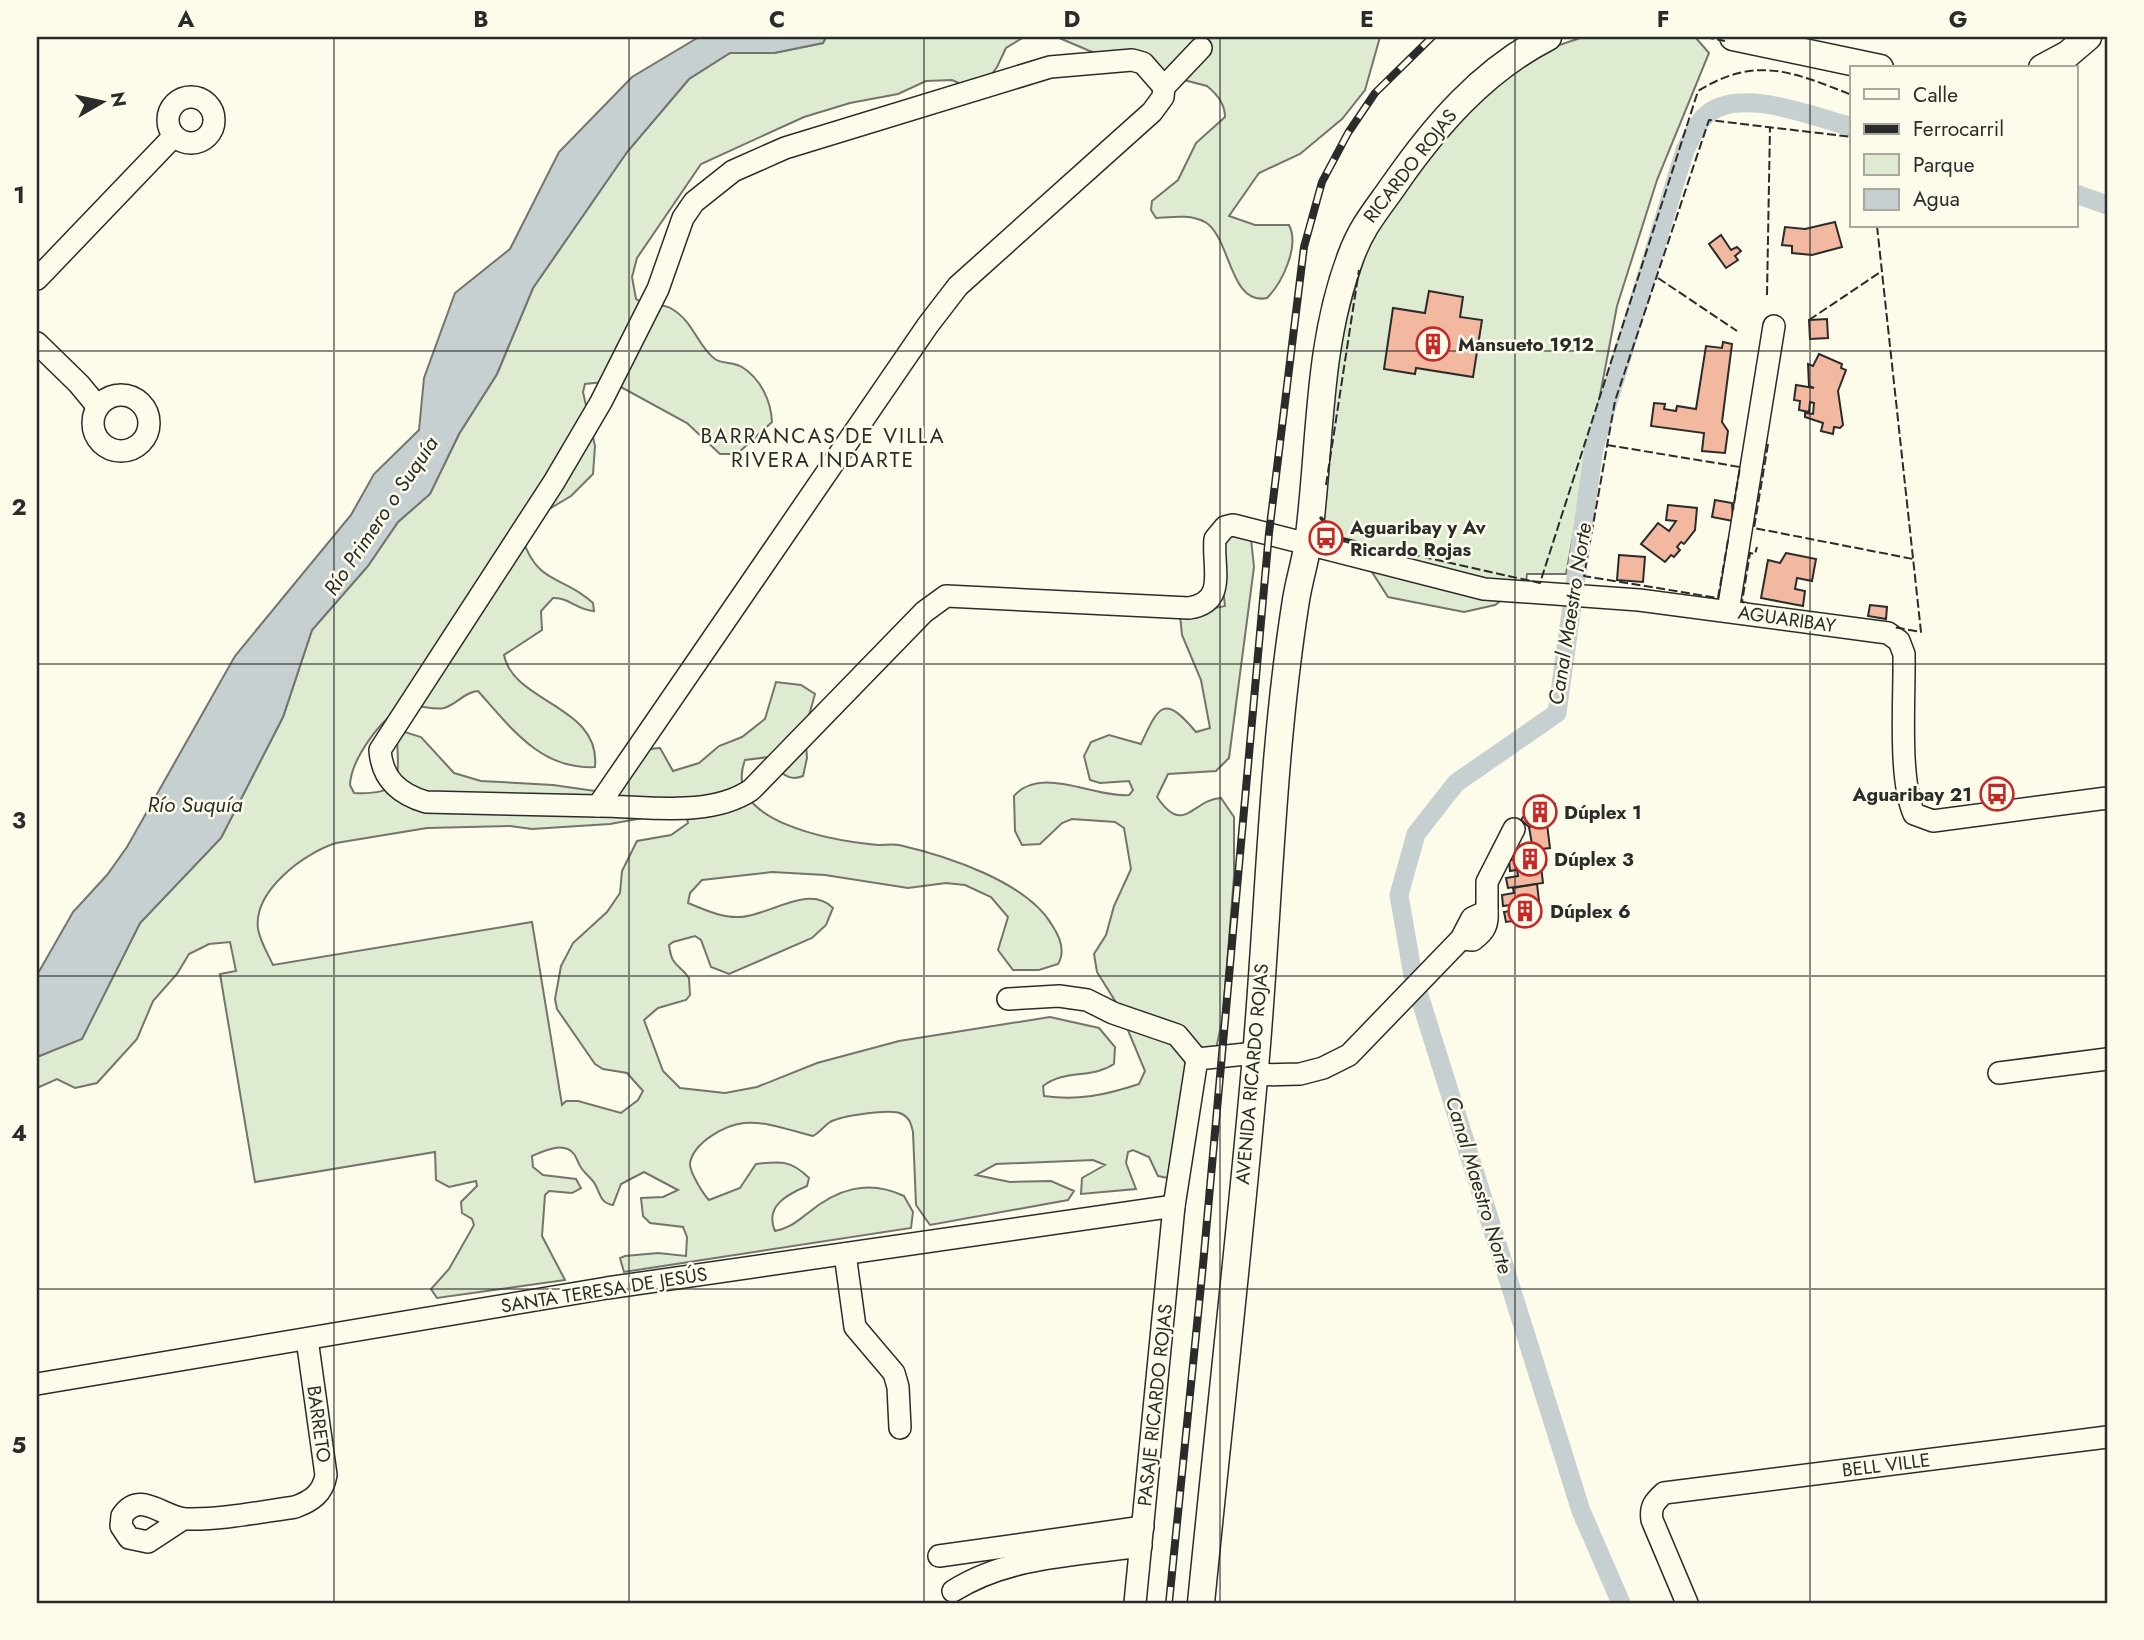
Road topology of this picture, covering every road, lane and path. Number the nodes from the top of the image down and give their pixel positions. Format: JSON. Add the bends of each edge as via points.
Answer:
{"nodes":[{"id":1,"x":1548,"y":37,"type":"edge"},
{"id":2,"x":1733,"y":37,"type":"edge"},
{"id":3,"x":2088,"y":37,"type":"edge"},
{"id":4,"x":1201,"y":48,"type":"dead end"},
{"id":5,"x":1871,"y":66,"type":"edge"},
{"id":6,"x":2046,"y":66,"type":"edge"},
{"id":7,"x":1164,"y":87,"type":"junction"},
{"id":8,"x":174,"y":136,"type":"dead end"},
{"id":9,"x":37,"y":279,"type":"edge"},
{"id":10,"x":1774,"y":326,"type":"dead end"},
{"id":11,"x":37,"y":343,"type":"edge"},
{"id":12,"x":98,"y":407,"type":"dead end"},
{"id":13,"x":1308,"y":545,"type":"junction"},
{"id":14,"x":1728,"y":611,"type":"junction"},
{"id":15,"x":2107,"y":798,"type":"edge"},
{"id":16,"x":598,"y":806,"type":"junction"},
{"id":17,"x":1514,"y":829,"type":"dead end"},
{"id":18,"x":1008,"y":999,"type":"dead end"},
{"id":19,"x":1197,"y":1059,"type":"junction"},
{"id":20,"x":2107,"y":1059,"type":"edge"},
{"id":21,"x":1255,"y":1064,"type":"junction"},
{"id":22,"x":1999,"y":1073,"type":"dead end"},
{"id":23,"x":1174,"y":1206,"type":"junction"},
{"id":24,"x":845,"y":1254,"type":"junction"},
{"id":25,"x":307,"y":1339,"type":"junction"},
{"id":26,"x":37,"y":1384,"type":"edge"},
{"id":27,"x":900,"y":1428,"type":"dead end"},
{"id":28,"x":2107,"y":1437,"type":"edge"},
{"id":29,"x":183,"y":1519,"type":"dead end"},
{"id":30,"x":1142,"y":1536,"type":"junction"},
{"id":31,"x":939,"y":1556,"type":"dead end"},
{"id":32,"x":953,"y":1591,"type":"dead end"},
{"id":33,"x":1135,"y":1603,"type":"edge"},
{"id":34,"x":1201,"y":1603,"type":"edge"},
{"id":35,"x":1687,"y":1603,"type":"edge"}],
"edges":[{"from":1,"to":13,"type":"main road","name":"RICARDO ROJAS","via":[[1503,65],[1454,107],[1365,221],[1339,291],[1326,348]]},
{"from":2,"to":5,"type":"main road"},
{"from":3,"to":6,"type":"main road"},
{"from":4,"to":7,"type":"street"},
{"from":7,"to":16,"type":"street","via":[[1152,112],[958,286]]},
{"from":7,"to":16,"type":"street","via":[[1143,63],[1132,60],[1050,67],[766,155],[733,171],[694,202],[683,218],[658,289],[601,402],[380,750],[387,779],[408,796],[426,802]]},
{"from":8,"to":9,"type":"street"},
{"from":10,"to":14,"type":"street"},
{"from":11,"to":12,"type":"street"},
{"from":13,"to":14,"type":"street","name":"AGUARIBAY","via":[[1485,589]]},
{"from":13,"to":16,"type":"street","name":"AGUARIBAY","via":[[1242,526],[1225,527],[1215,539],[1215,593],[1207,603],[1189,608],[946,596],[924,612],[751,790],[737,799],[701,806]]},
{"from":13,"to":21,"type":"main road","name":"AVENIDA RICARDO ROJAS","via":[[1296,600],[1266,888]]},
{"from":14,"to":15,"type":"street","name":"AGUARIBAY","via":[[1888,634],[1899,641],[1904,654],[1909,803],[1922,819]]},
{"from":17,"to":21,"type":"street","via":[[1487,881],[1488,922],[1482,933],[1473,940],[1461,939],[1349,1055],[1300,1074]]},
{"from":18,"to":19,"type":"street","via":[[1072,996],[1087,1000],[1177,1035]]},
{"from":19,"to":21,"type":"street"},
{"from":19,"to":23,"type":"street","name":"PASAJE RICARDO ROJAS"},
{"from":20,"to":22,"type":"street"},
{"from":21,"to":34,"type":"main road","name":"AVENIDA RICARDO ROJAS"},
{"from":23,"to":24,"type":"street","name":"SANTA TERESA DE JESÚS"},
{"from":23,"to":30,"type":"street","name":"PASAJE RICARDO ROJAS"},
{"from":24,"to":25,"type":"street","name":"SANTA TERESA DE JESÚS","via":[[607,1288]]},
{"from":24,"to":27,"type":"street","via":[[855,1327],[894,1373]]},
{"from":25,"to":26,"type":"street","name":"SANTA TERESA DE JESÚS"},
{"from":25,"to":29,"type":"street","name":"BARRETO","via":[[324,1486],[309,1503],[295,1507]]},
{"from":28,"to":35,"type":"street","name":"BELL VILLE","via":[[1664,1493],[1655,1501],[1652,1520]]},
{"from":30,"to":31,"type":"street"},
{"from":30,"to":32,"type":"street","via":[[986,1572]]},
{"from":30,"to":33,"type":"street","name":"PASAJE RICARDO ROJAS"}]}
